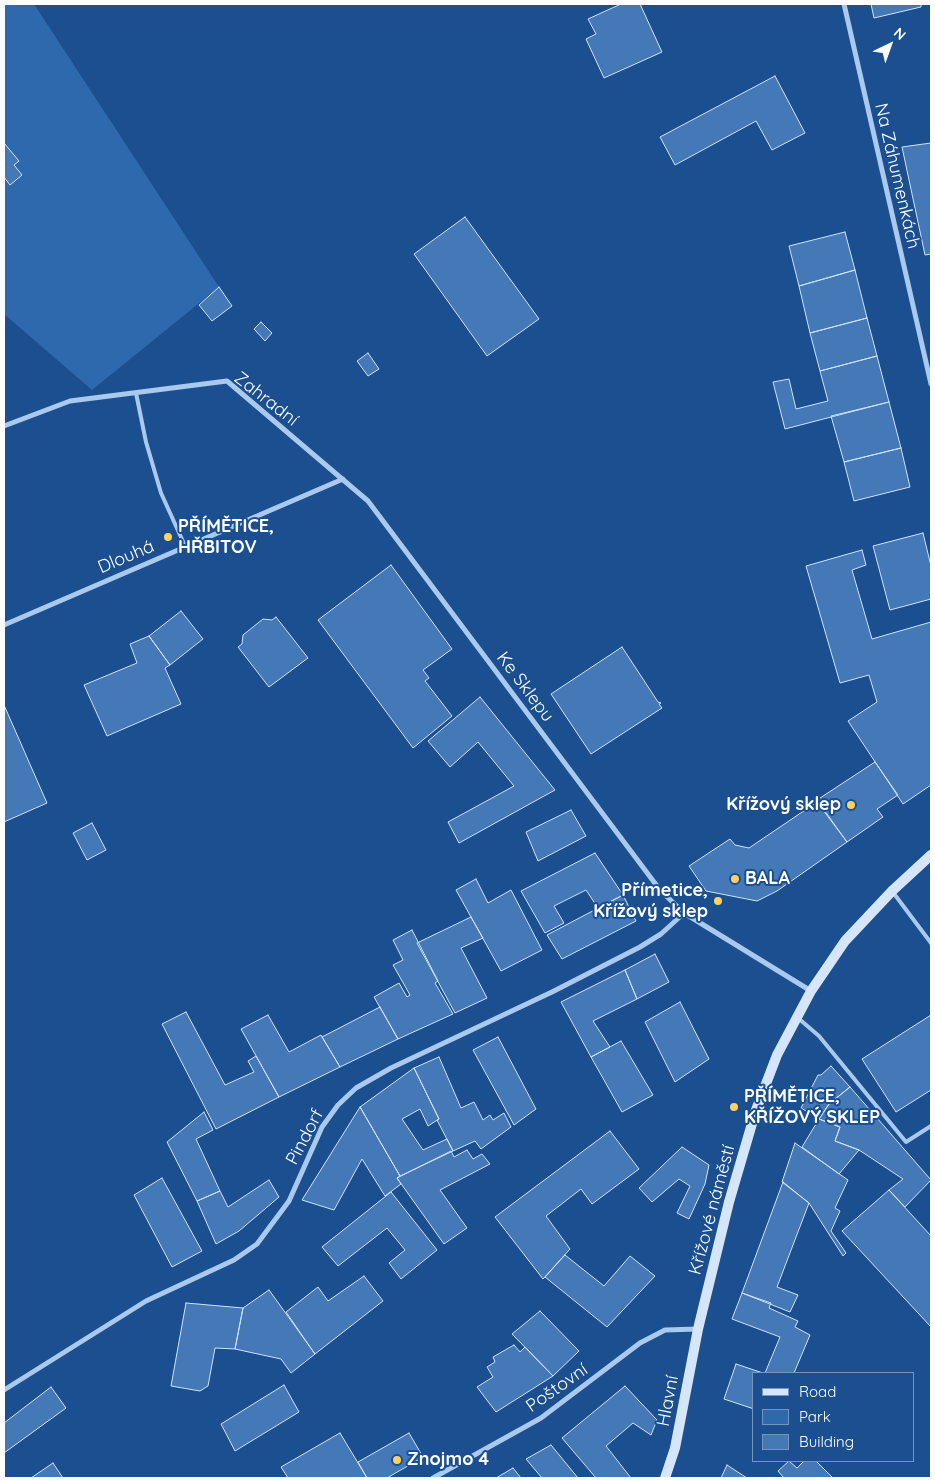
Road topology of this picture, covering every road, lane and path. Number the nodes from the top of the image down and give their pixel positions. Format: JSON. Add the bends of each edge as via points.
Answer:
{"nodes":[{"id":1,"x":844,"y":4,"type":"edge"},
{"id":2,"x":931,"y":384,"type":"edge"},
{"id":3,"x":136,"y":393,"type":"junction"},
{"id":4,"x":4,"y":426,"type":"edge"},
{"id":5,"x":343,"y":479,"type":"junction"},
{"id":6,"x":185,"y":546,"type":"junction"},
{"id":7,"x":4,"y":625,"type":"edge"},
{"id":8,"x":931,"y":855,"type":"edge"},
{"id":9,"x":892,"y":891,"type":"junction"},
{"id":10,"x":684,"y":913,"type":"junction"},
{"id":11,"x":931,"y":943,"type":"edge"},
{"id":12,"x":811,"y":991,"type":"junction"},
{"id":13,"x":796,"y":1017,"type":"junction"},
{"id":14,"x":931,"y":1126,"type":"edge"},
{"id":15,"x":698,"y":1329,"type":"junction"},
{"id":16,"x":4,"y":1390,"type":"edge"},
{"id":17,"x":433,"y":1478,"type":"edge"},
{"id":18,"x":665,"y":1478,"type":"edge"}],
"edges":[{"from":1,"to":2,"type":"street","name":"Na Záhumenkách"},
{"from":3,"to":4,"type":"street","name":"Zahradní","via":[[70,401]]},
{"from":3,"to":5,"type":"street","name":"Zahradní","via":[[226,381]]},
{"from":3,"to":6,"type":"lane","via":[[161,493]]},
{"from":5,"to":6,"type":"street","name":"Dlouhá"},
{"from":5,"to":10,"type":"street","name":"Ke Sklepu","via":[[368,501],[660,890]]},
{"from":6,"to":7,"type":"street","name":"Dlouhá"},
{"from":8,"to":9,"type":"main road","name":"Křížové náměstí"},
{"from":9,"to":11,"type":"lane"},
{"from":9,"to":12,"type":"main road","name":"Křížové náměstí","via":[[845,941]]},
{"from":10,"to":12,"type":"street"},
{"from":10,"to":16,"type":"street","name":"Pindorf","via":[[662,934],[640,947],[356,1088],[322,1127],[289,1201],[257,1244],[234,1260],[146,1301]]},
{"from":12,"to":13,"type":"main road","name":"Křížové náměstí"},
{"from":13,"to":14,"type":"lane","via":[[819,1036],[906,1142]]},
{"from":13,"to":15,"type":"main road","name":"Křížové náměstí","via":[[756,1110],[729,1202]]},
{"from":15,"to":17,"type":"street","name":"Poštovní","via":[[665,1330],[640,1343],[541,1418]]},
{"from":15,"to":18,"type":"main road","name":"Hlavní","via":[[675,1448]]}]}
